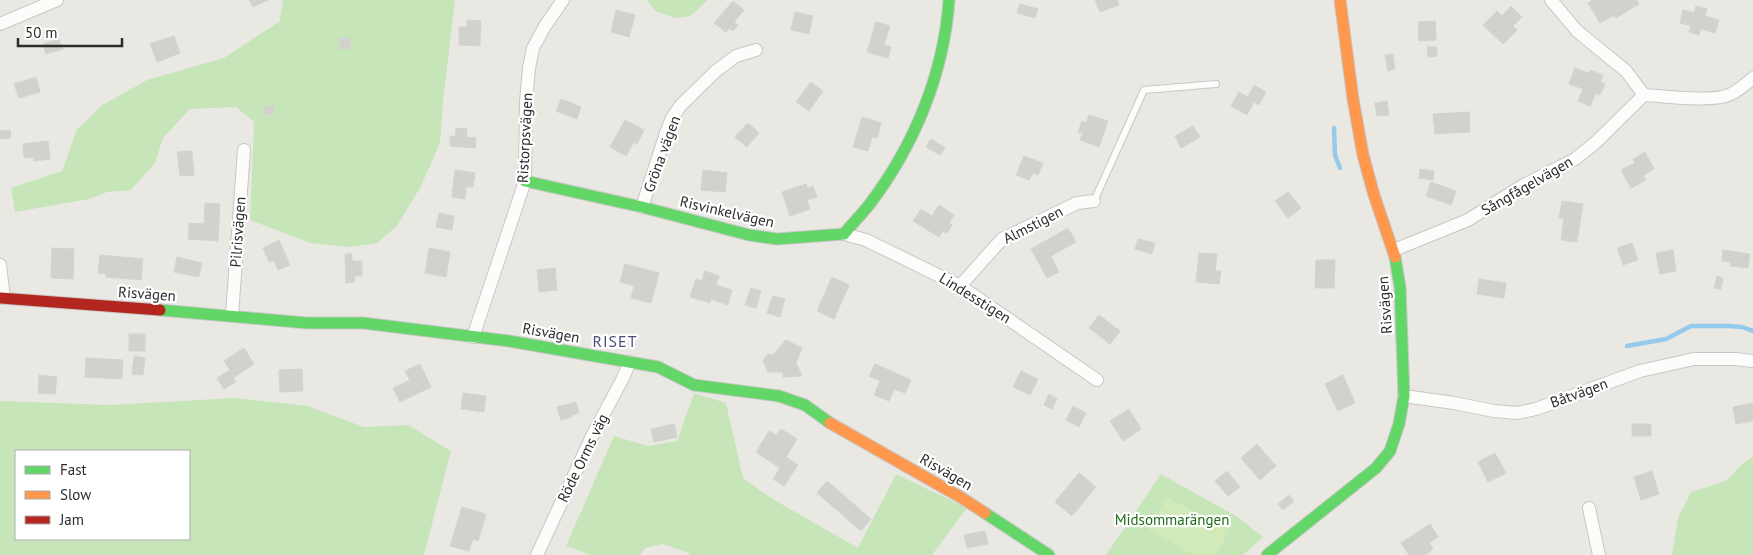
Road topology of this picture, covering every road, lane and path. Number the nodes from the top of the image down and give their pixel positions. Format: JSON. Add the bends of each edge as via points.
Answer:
{"nodes":[{"id":1,"x":57,"y":0,"type":"edge"},
{"id":2,"x":563,"y":0,"type":"edge"},
{"id":3,"x":949,"y":0,"type":"edge"},
{"id":4,"x":1340,"y":0,"type":"edge"},
{"id":5,"x":1551,"y":0,"type":"edge"},
{"id":6,"x":0,"y":24,"type":"edge"},
{"id":7,"x":756,"y":50,"type":"dead end"},
{"id":8,"x":1753,"y":78,"type":"edge"},
{"id":9,"x":1216,"y":84,"type":"dead end"},
{"id":10,"x":1644,"y":95,"type":"junction"},
{"id":11,"x":244,"y":150,"type":"dead end"},
{"id":12,"x":525,"y":181,"type":"junction"},
{"id":13,"x":1094,"y":201,"type":"joint"},
{"id":14,"x":642,"y":207,"type":"junction"},
{"id":15,"x":844,"y":234,"type":"junction"},
{"id":16,"x":1394,"y":250,"type":"junction"},
{"id":17,"x":0,"y":265,"type":"edge"},
{"id":18,"x":960,"y":286,"type":"junction"},
{"id":19,"x":2,"y":298,"type":"edge"},
{"id":20,"x":232,"y":315,"type":"junction"},
{"id":21,"x":473,"y":337,"type":"junction"},
{"id":22,"x":1753,"y":361,"type":"edge"},
{"id":23,"x":630,"y":362,"type":"junction"},
{"id":24,"x":1097,"y":380,"type":"dead end"},
{"id":25,"x":1404,"y":396,"type":"junction"},
{"id":26,"x":1589,"y":508,"type":"dead end"},
{"id":27,"x":537,"y":555,"type":"edge"},
{"id":28,"x":1049,"y":555,"type":"edge"},
{"id":29,"x":1267,"y":555,"type":"edge"},
{"id":30,"x":1599,"y":555,"type":"edge"}],
"edges":[{"from":1,"to":6,"type":"street"},
{"from":2,"to":12,"type":"street","name":"Ristorpsvägen","via":[[533,48],[526,102]]},
{"from":3,"to":15,"type":"street","via":[[944,42],[934,82],[911,135],[869,205]]},
{"from":4,"to":16,"type":"street","name":"Risvägen","via":[[1364,155],[1374,195]]},
{"from":5,"to":10,"type":"street","via":[[1577,31],[1626,71]]},
{"from":7,"to":14,"type":"street","name":"Gröna vägen","via":[[736,56],[681,105],[666,133]]},
{"from":8,"to":10,"type":"street","via":[[1730,95],[1721,97]]},
{"from":9,"to":13,"type":"lane","via":[[1144,90]]},
{"from":10,"to":16,"type":"street","name":"Sångfågelvägen","via":[[1575,159],[1522,186],[1468,220]]},
{"from":11,"to":20,"type":"street","name":"Pilrisvägen"},
{"from":12,"to":14,"type":"street","name":"Risvinkelvägen"},
{"from":12,"to":21,"type":"street","name":"Ristorpsvägen"},
{"from":13,"to":18,"type":"street","name":"Almstigen","via":[[1077,202],[1002,238]]},
{"from":14,"to":15,"type":"street","name":"Risvinkelvägen","via":[[749,235],[777,239]]},
{"from":15,"to":18,"type":"street","name":"Lindesstigen","via":[[866,240]]},
{"from":16,"to":25,"type":"street","name":"Risvägen","via":[[1400,287]]},
{"from":17,"to":19,"type":"street"},
{"from":18,"to":24,"type":"street","name":"Lindesstigen"},
{"from":19,"to":20,"type":"street","name":"Risvägen"},
{"from":20,"to":21,"type":"street","name":"Risvägen","via":[[307,323],[363,323]]},
{"from":21,"to":23,"type":"street","name":"Risvägen"},
{"from":22,"to":25,"type":"street","name":"Båtvägen","via":[[1694,359],[1640,371],[1517,413]]},
{"from":23,"to":27,"type":"street","name":"Röde Orms väg"},
{"from":23,"to":28,"type":"street","name":"Risvägen","via":[[658,367],[694,386],[779,396],[804,405],[962,498]]},
{"from":25,"to":29,"type":"street","name":"Risvägen","via":[[1390,451],[1376,468]]},
{"from":26,"to":30,"type":"street"}]}
